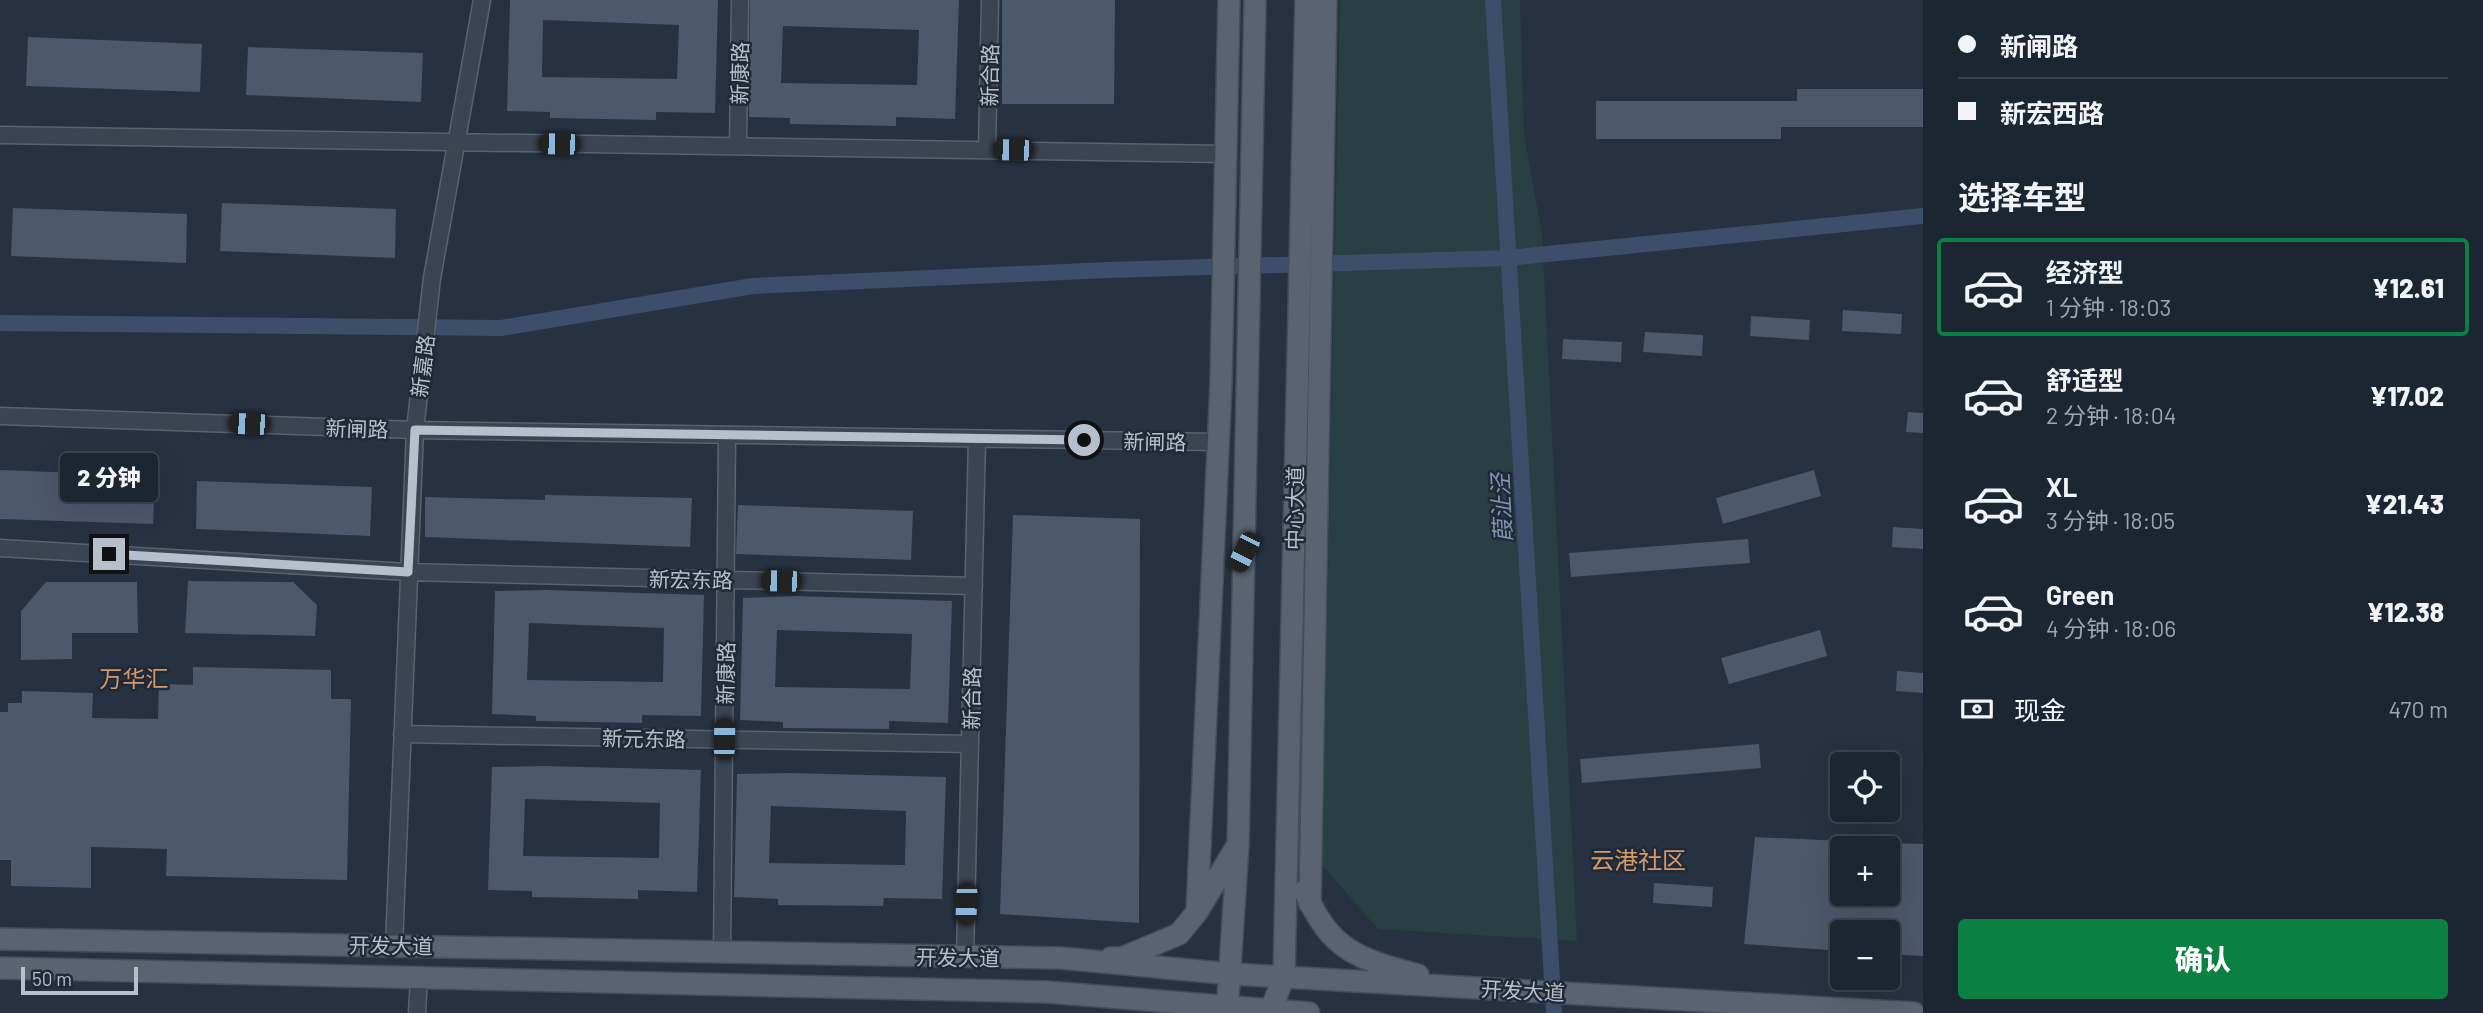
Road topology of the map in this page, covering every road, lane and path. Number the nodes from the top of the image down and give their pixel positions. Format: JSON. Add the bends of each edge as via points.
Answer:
{"nodes":[{"id":1,"x":482,"y":0,"type":"edge"},
{"id":2,"x":740,"y":0,"type":"edge"},
{"id":3,"x":990,"y":0,"type":"edge"},
{"id":4,"x":1229,"y":0,"type":"edge"},
{"id":5,"x":1255,"y":0,"type":"edge"},
{"id":6,"x":1306,"y":0,"type":"edge"},
{"id":7,"x":1326,"y":0,"type":"edge"},
{"id":8,"x":1228,"y":49,"type":"junction"},
{"id":9,"x":1325,"y":55,"type":"junction"},
{"id":10,"x":1304,"y":89,"type":"junction"},
{"id":11,"x":1252,"y":109,"type":"junction"},
{"id":12,"x":0,"y":135,"type":"edge"},
{"id":13,"x":456,"y":142,"type":"junction"},
{"id":14,"x":738,"y":146,"type":"junction"},
{"id":15,"x":987,"y":150,"type":"junction"},
{"id":16,"x":1226,"y":154,"type":"junction"},
{"id":17,"x":1311,"y":250,"type":"junction"},
{"id":18,"x":1309,"y":311,"type":"junction"},
{"id":19,"x":0,"y":416,"type":"edge"},
{"id":20,"x":415,"y":430,"type":"junction"},
{"id":21,"x":727,"y":435,"type":"junction"},
{"id":22,"x":977,"y":439,"type":"junction"},
{"id":23,"x":1219,"y":442,"type":"junction"},
{"id":24,"x":0,"y":548,"type":"edge"},
{"id":25,"x":1244,"y":552,"type":"junction"},
{"id":26,"x":408,"y":572,"type":"junction"},
{"id":27,"x":726,"y":580,"type":"junction"},
{"id":28,"x":1293,"y":581,"type":"junction"},
{"id":29,"x":974,"y":586,"type":"junction"},
{"id":30,"x":1210,"y":621,"type":"junction"},
{"id":31,"x":1314,"y":632,"type":"junction"},
{"id":32,"x":402,"y":733,"type":"junction"},
{"id":33,"x":724,"y":739,"type":"junction"},
{"id":34,"x":970,"y":744,"type":"junction"},
{"id":35,"x":1287,"y":838,"type":"junction"},
{"id":36,"x":1238,"y":845,"type":"junction"},
{"id":37,"x":1310,"y":904,"type":"junction"},
{"id":38,"x":1197,"y":912,"type":"junction"},
{"id":39,"x":0,"y":939,"type":"edge"},
{"id":40,"x":394,"y":945,"type":"junction"},
{"id":41,"x":722,"y":952,"type":"junction"},
{"id":42,"x":965,"y":958,"type":"junction"},
{"id":43,"x":1060,"y":958,"type":"junction"},
{"id":44,"x":0,"y":968,"type":"edge"},
{"id":45,"x":1232,"y":974,"type":"junction"},
{"id":46,"x":1284,"y":976,"type":"junction"},
{"id":47,"x":419,"y":978,"type":"junction"},
{"id":48,"x":1461,"y":987,"type":"junction"},
{"id":49,"x":1046,"y":992,"type":"junction"},
{"id":50,"x":1227,"y":1011,"type":"edge"},
{"id":51,"x":1271,"y":1012,"type":"edge"},
{"id":52,"x":417,"y":1013,"type":"edge"},
{"id":53,"x":1108,"y":1013,"type":"edge"},
{"id":54,"x":1309,"y":1013,"type":"edge"},
{"id":55,"x":1914,"y":1013,"type":"edge"}],
"edges":[{"from":1,"to":13,"type":"street","name":"新嘉路"},
{"from":2,"to":14,"type":"street","name":"新康路"},
{"from":3,"to":15,"type":"street","name":"新合路"},
{"from":4,"to":8,"type":"main road"},
{"from":5,"to":11,"type":"main road"},
{"from":6,"to":10,"type":"main road","name":"中心大道"},
{"from":7,"to":9,"type":"main road"},
{"from":8,"to":11,"type":"main road"},
{"from":8,"to":16,"type":"main road"},
{"from":9,"to":10,"type":"main road"},
{"from":9,"to":17,"type":"main road"},
{"from":10,"to":17,"type":"main road","name":"中心大道"},
{"from":11,"to":25,"type":"main road"},
{"from":12,"to":13,"type":"street"},
{"from":13,"to":14,"type":"street"},
{"from":13,"to":20,"type":"street","name":"新嘉路","via":[[432,278]]},
{"from":14,"to":15,"type":"street"},
{"from":15,"to":16,"type":"street"},
{"from":16,"to":23,"type":"main road"},
{"from":17,"to":18,"type":"main road","name":"中心大道"},
{"from":18,"to":28,"type":"main road","name":"中心大道"},
{"from":18,"to":31,"type":"main road"},
{"from":19,"to":20,"type":"street","name":"新闸路"},
{"from":20,"to":21,"type":"street","name":"新闸路"},
{"from":20,"to":26,"type":"street","name":"新嘉路"},
{"from":21,"to":22,"type":"street","name":"新闸路"},
{"from":21,"to":27,"type":"street","name":"新康路"},
{"from":22,"to":23,"type":"street","name":"新闸路"},
{"from":22,"to":29,"type":"street","name":"新合路"},
{"from":23,"to":30,"type":"main road"},
{"from":24,"to":26,"type":"street","name":"新宏东路"},
{"from":25,"to":30,"type":"main road"},
{"from":25,"to":36,"type":"main road"},
{"from":26,"to":27,"type":"street","name":"新宏东路"},
{"from":26,"to":32,"type":"street","name":"新嘉路"},
{"from":27,"to":29,"type":"street","name":"新宏东路"},
{"from":27,"to":33,"type":"street","name":"新康路"},
{"from":28,"to":31,"type":"main road"},
{"from":28,"to":35,"type":"main road","name":"中心大道"},
{"from":29,"to":34,"type":"street","name":"新合路"},
{"from":30,"to":38,"type":"main road"},
{"from":31,"to":37,"type":"main road"},
{"from":32,"to":33,"type":"street","name":"新元东路"},
{"from":32,"to":40,"type":"street","name":"新嘉路"},
{"from":33,"to":34,"type":"street","name":"新元东路"},
{"from":33,"to":41,"type":"street","name":"新康路"},
{"from":34,"to":42,"type":"street","name":"新合路"},
{"from":35,"to":37,"type":"main road"},
{"from":35,"to":46,"type":"main road","name":"中心大道"},
{"from":36,"to":38,"type":"main road"},
{"from":36,"to":45,"type":"main road"},
{"from":37,"to":48,"type":"main road","via":[[1352,955]]},
{"from":38,"to":43,"type":"main road","via":[[1179,934],[1122,958]]},
{"from":39,"to":40,"type":"main road","name":"开发大道"},
{"from":40,"to":41,"type":"main road","name":"开发大道"},
{"from":41,"to":42,"type":"main road","name":"开发大道"},
{"from":42,"to":43,"type":"main road","name":"开发大道"},
{"from":43,"to":45,"type":"main road","name":"开发大道"},
{"from":44,"to":47,"type":"main road","name":"开发大道"},
{"from":45,"to":46,"type":"main road","name":"开发大道"},
{"from":45,"to":50,"type":"main road"},
{"from":46,"to":48,"type":"main road","name":"开发大道"},
{"from":46,"to":51,"type":"main road","name":"中心大道"},
{"from":47,"to":49,"type":"main road","name":"开发大道"},
{"from":47,"to":52,"type":"street"},
{"from":48,"to":55,"type":"main road","name":"开发大道"},
{"from":49,"to":50,"type":"main road","name":"开发大道"},
{"from":49,"to":53,"type":"main road"},
{"from":50,"to":51,"type":"main road","name":"开发大道"},
{"from":51,"to":54,"type":"main road","name":"开发大道"}]}
